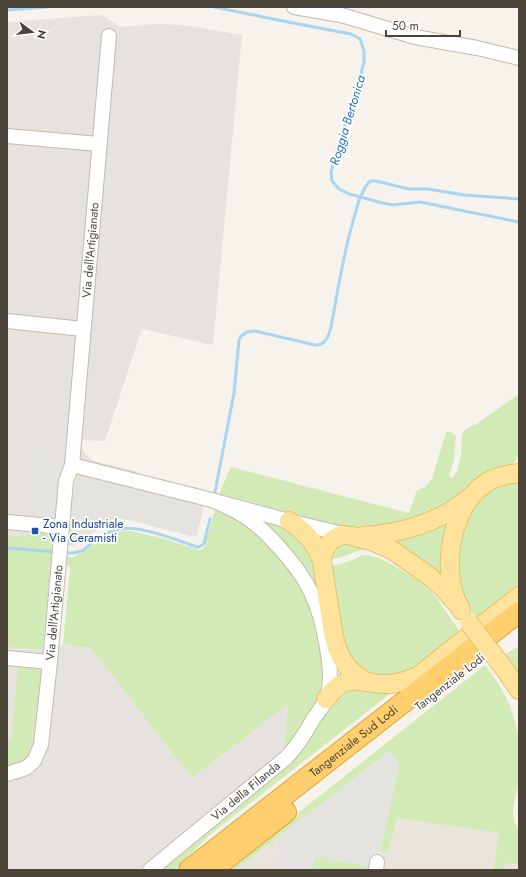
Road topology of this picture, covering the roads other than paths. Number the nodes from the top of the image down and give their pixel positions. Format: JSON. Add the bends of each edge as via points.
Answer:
{"nodes":[{"id":1,"x":294,"y":7,"type":"edge"},
{"id":2,"x":109,"y":36,"type":"dead end"},
{"id":3,"x":519,"y":58,"type":"edge"},
{"id":4,"x":7,"y":136,"type":"edge"},
{"id":5,"x":100,"y":144,"type":"junction"},
{"id":6,"x":7,"y":321,"type":"edge"},
{"id":7,"x":84,"y":329,"type":"junction"},
{"id":8,"x":72,"y":464,"type":"junction"},
{"id":9,"x":516,"y":471,"type":"edge"},
{"id":10,"x":474,"y":493,"type":"junction"},
{"id":11,"x":212,"y":500,"type":"junction"},
{"id":12,"x":290,"y":521,"type":"junction"},
{"id":13,"x":7,"y":522,"type":"edge"},
{"id":14,"x":62,"y":527,"type":"junction"},
{"id":15,"x":349,"y":536,"type":"junction"},
{"id":16,"x":322,"y":561,"type":"junction"},
{"id":17,"x":519,"y":596,"type":"edge"},
{"id":18,"x":519,"y":612,"type":"edge"},
{"id":19,"x":465,"y":617,"type":"junction"},
{"id":20,"x":519,"y":628,"type":"edge"},
{"id":21,"x":7,"y":658,"type":"edge"},
{"id":22,"x":50,"y":662,"type":"junction"},
{"id":23,"x":418,"y":676,"type":"junction"},
{"id":24,"x":367,"y":682,"type":"junction"},
{"id":25,"x":514,"y":685,"type":"edge"},
{"id":26,"x":326,"y":699,"type":"junction"},
{"id":27,"x":7,"y":774,"type":"edge"},
{"id":28,"x":223,"y":843,"type":"junction"},
{"id":29,"x":150,"y":870,"type":"edge"},
{"id":30,"x":189,"y":870,"type":"edge"},
{"id":31,"x":212,"y":870,"type":"edge"}],
"edges":[{"from":1,"to":3,"type":"street","via":[[341,15],[415,37]]},
{"from":2,"to":5,"type":"street","name":"Via dell'Artigianato"},
{"from":4,"to":5,"type":"street"},
{"from":5,"to":7,"type":"street","name":"Via dell'Artigianato"},
{"from":6,"to":7,"type":"street"},
{"from":7,"to":8,"type":"street","name":"Via dell'Artigianato"},
{"from":8,"to":11,"type":"street"},
{"from":8,"to":14,"type":"street","name":"Via dell'Artigianato","via":[[66,481]]},
{"from":9,"to":10,"type":"main road","via":[[494,478]]},
{"from":10,"to":15,"type":"main road","via":[[449,512],[420,524],[383,534]]},
{"from":10,"to":19,"type":"main road","via":[[462,510],[454,532],[450,565],[453,590]]},
{"from":11,"to":12,"type":"street"},
{"from":11,"to":26,"type":"street","via":[[236,511],[262,529],[288,557],[310,588],[320,613],[327,647],[329,680]]},
{"from":12,"to":15,"type":"street"},
{"from":12,"to":16,"type":"main road","via":[[304,531],[315,544]]},
{"from":13,"to":14,"type":"street"},
{"from":14,"to":22,"type":"street","name":"Via dell'Artigianato"},
{"from":15,"to":16,"type":"main road","via":[[335,537],[331,540],[326,546]]},
{"from":15,"to":19,"type":"main road","via":[[374,542],[392,550],[437,582]]},
{"from":16,"to":24,"type":"main road","via":[[333,632],[340,656],[357,676]]},
{"from":17,"to":23,"type":"main road"},
{"from":18,"to":28,"type":"highway","name":"Tangenziale Sud Lodi"},
{"from":19,"to":25,"type":"main road","bridge":true},
{"from":20,"to":31,"type":"highway","name":"Tangenziale Lodi"},
{"from":21,"to":22,"type":"street"},
{"from":22,"to":27,"type":"street","name":"Via dell'Artigianato","via":[[41,745],[34,761],[26,768]]},
{"from":23,"to":24,"type":"main road","via":[[398,684]]},
{"from":23,"to":28,"type":"highway","via":[[255,805],[228,832]]},
{"from":24,"to":26,"type":"main road","via":[[348,681],[338,686]]},
{"from":26,"to":29,"type":"street","name":"Via della Filanda","via":[[300,741],[286,757]]},
{"from":28,"to":30,"type":"highway","name":"Tangenziale Sud Lodi"}]}
